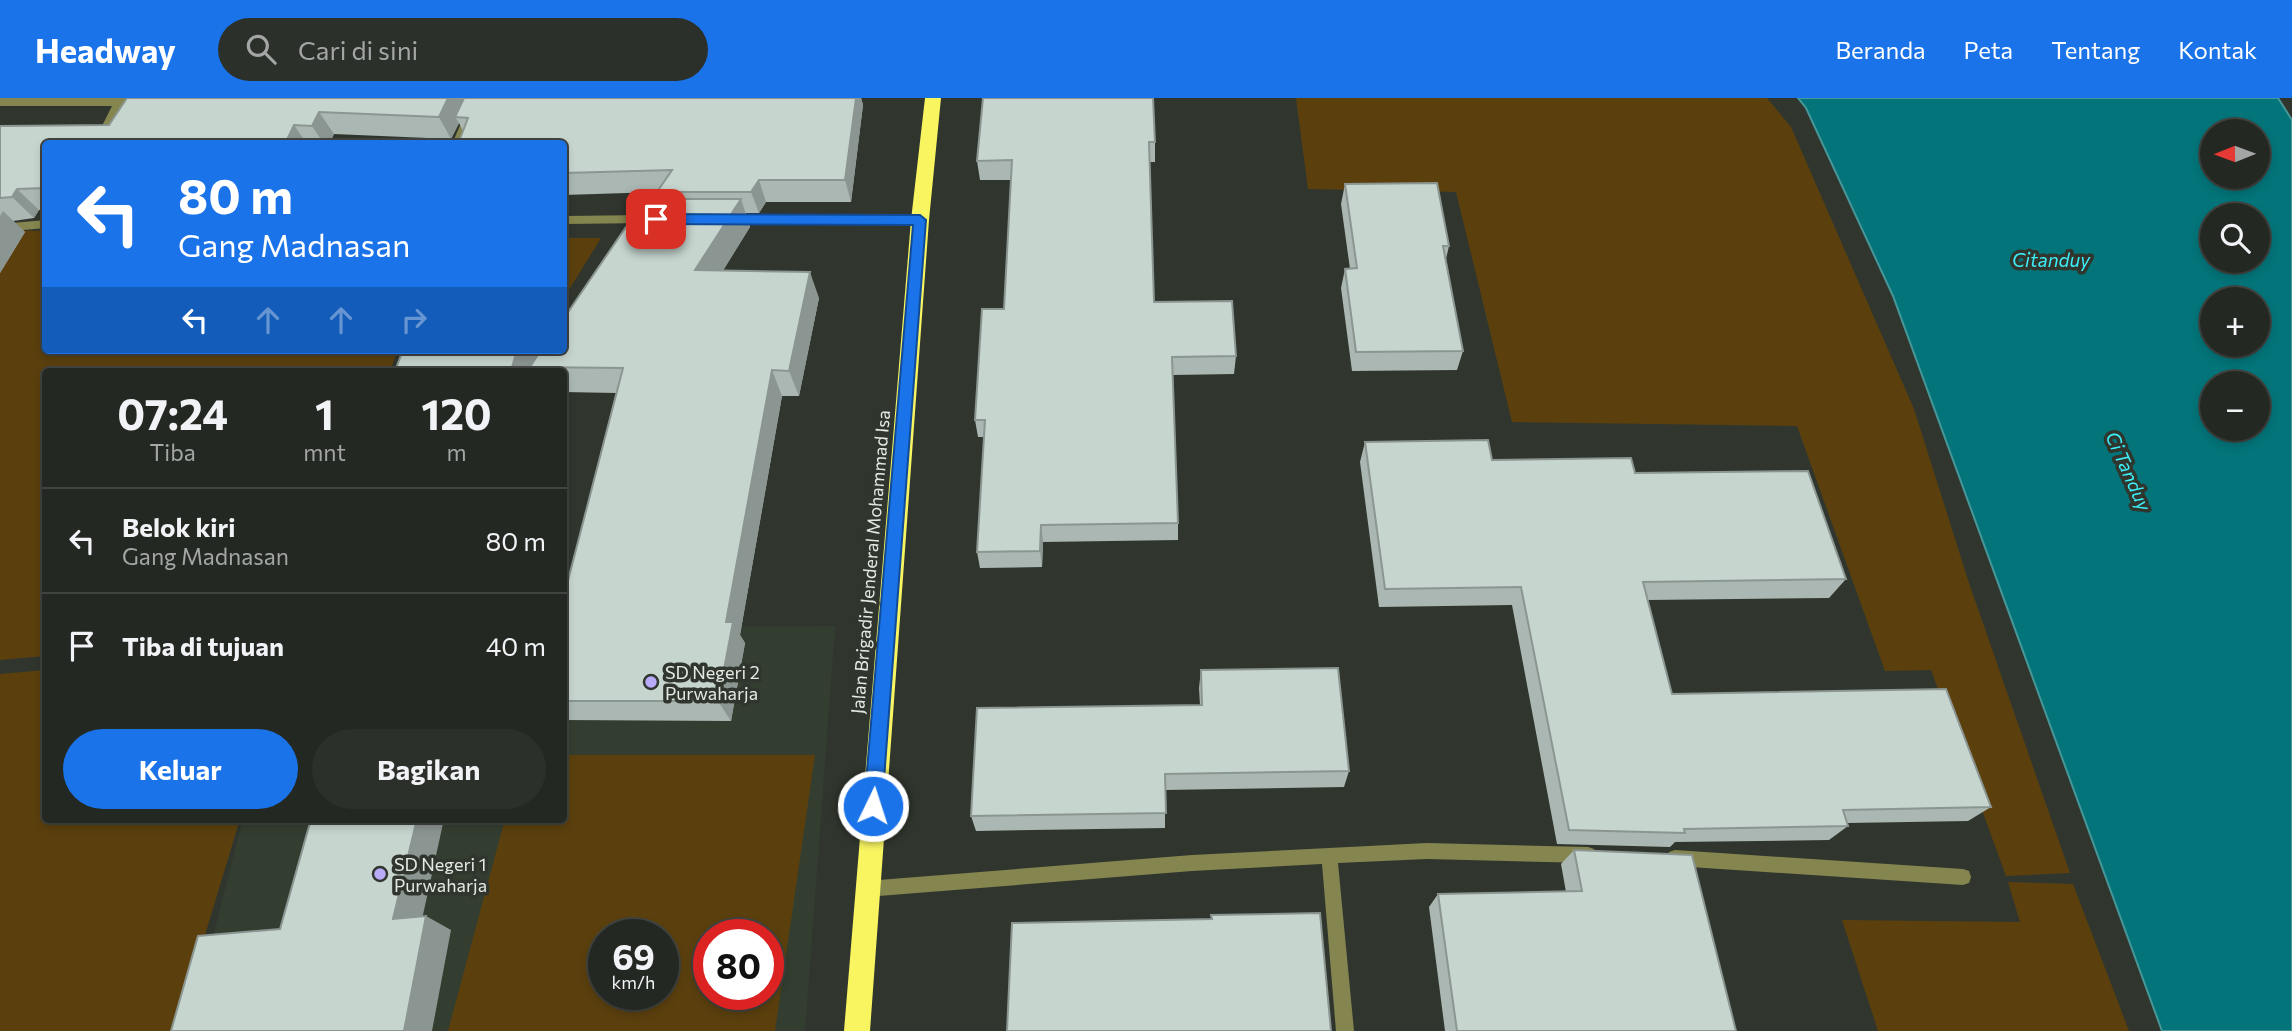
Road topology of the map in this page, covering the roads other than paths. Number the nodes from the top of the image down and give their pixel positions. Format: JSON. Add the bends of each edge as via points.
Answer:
{"nodes":[{"id":1,"x":477,"y":98,"type":"edge"},
{"id":2,"x":933,"y":98,"type":"edge"},
{"id":3,"x":120,"y":100,"type":"edge"},
{"id":4,"x":0,"y":102,"type":"edge"},
{"id":5,"x":100,"y":140,"type":"edge"},
{"id":6,"x":459,"y":140,"type":"edge"},
{"id":7,"x":657,"y":219,"type":"edge"},
{"id":8,"x":713,"y":219,"type":"edge"},
{"id":9,"x":567,"y":220,"type":"edge"},
{"id":10,"x":920,"y":220,"type":"junction"},
{"id":11,"x":42,"y":224,"type":"edge"},
{"id":12,"x":0,"y":228,"type":"edge"},
{"id":13,"x":1329,"y":856,"type":"junction"},
{"id":14,"x":1606,"y":856,"type":"edge"},
{"id":15,"x":1662,"y":857,"type":"edge"},
{"id":16,"x":1963,"y":877,"type":"dead end"},
{"id":17,"x":866,"y":889,"type":"junction"},
{"id":18,"x":857,"y":1031,"type":"edge"},
{"id":19,"x":1345,"y":1031,"type":"edge"}],
"edges":[{"from":1,"to":6,"type":"street"},
{"from":2,"to":10,"type":"highway","name":"Jalan Brigadir Jenderal Mohammad Isa"},
{"from":3,"to":4,"type":"street"},
{"from":3,"to":5,"type":"street"},
{"from":7,"to":9,"type":"street"},
{"from":8,"to":10,"type":"street"},
{"from":10,"to":17,"type":"highway","name":"Jalan Brigadir Jenderal Mohammad Isa"},
{"from":11,"to":12,"type":"street"},
{"from":13,"to":14,"type":"street","via":[[1427,851]]},
{"from":13,"to":17,"type":"street"},
{"from":13,"to":19,"type":"street"},
{"from":15,"to":16,"type":"street"},
{"from":17,"to":18,"type":"highway","name":"Jalan Brigadir Jenderal Mohammad Isa"}]}
